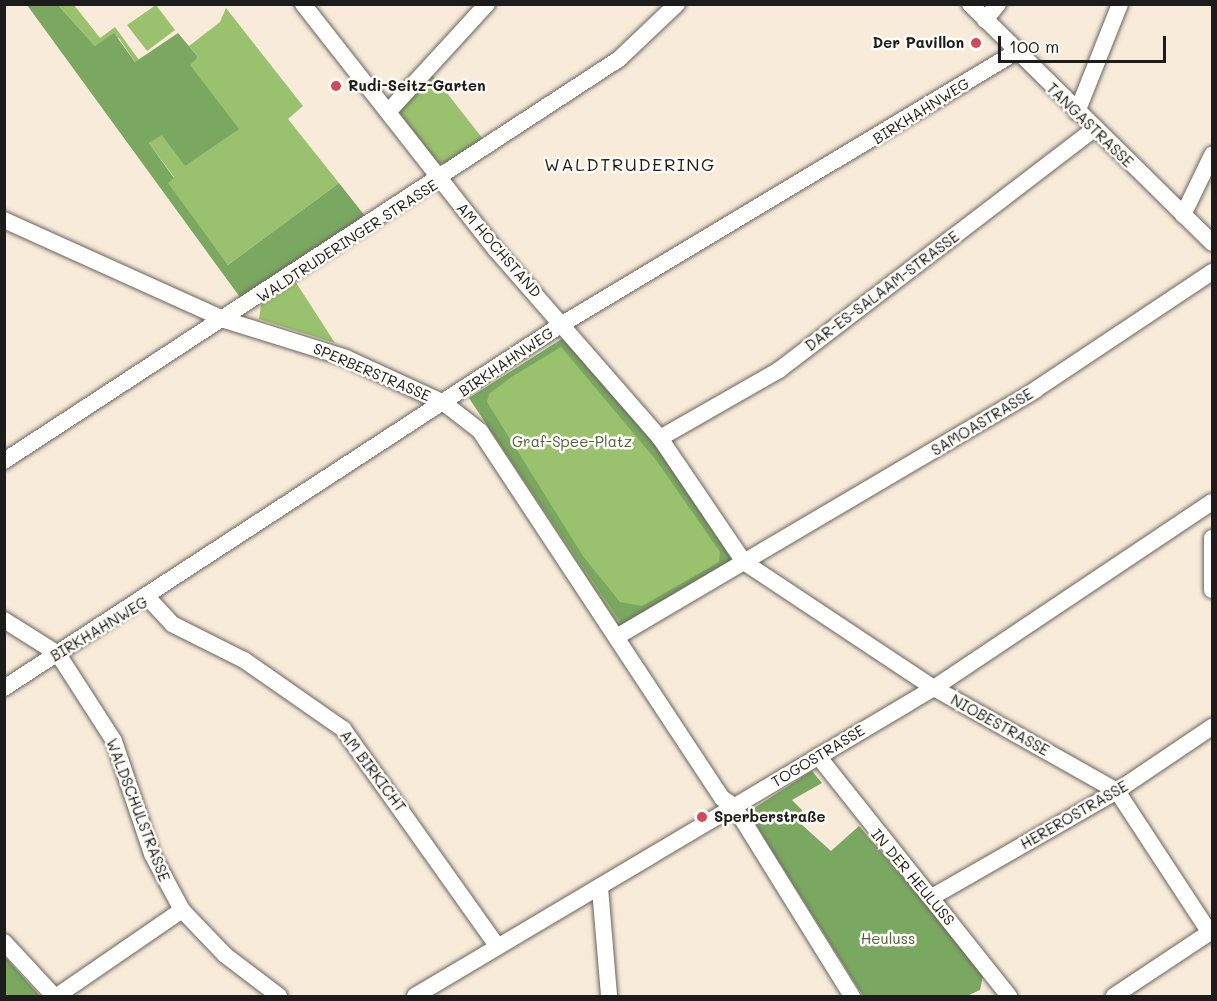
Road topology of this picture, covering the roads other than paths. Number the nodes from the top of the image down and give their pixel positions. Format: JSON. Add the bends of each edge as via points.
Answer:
{"nodes":[{"id":1,"x":303,"y":4,"type":"edge"},
{"id":2,"x":487,"y":4,"type":"edge"},
{"id":3,"x":677,"y":4,"type":"edge"},
{"id":4,"x":970,"y":4,"type":"edge"},
{"id":5,"x":998,"y":4,"type":"edge"},
{"id":6,"x":1120,"y":4,"type":"edge"},
{"id":7,"x":985,"y":20,"type":"junction"},
{"id":8,"x":1016,"y":52,"type":"junction"},
{"id":9,"x":388,"y":112,"type":"junction"},
{"id":10,"x":1077,"y":112,"type":"junction"},
{"id":11,"x":1094,"y":129,"type":"junction"},
{"id":12,"x":1212,"y":155,"type":"edge"},
{"id":13,"x":440,"y":180,"type":"junction"},
{"id":14,"x":1183,"y":215,"type":"junction"},
{"id":15,"x":4,"y":220,"type":"edge"},
{"id":16,"x":1212,"y":243,"type":"edge"},
{"id":17,"x":1212,"y":272,"type":"edge"},
{"id":18,"x":225,"y":321,"type":"junction"},
{"id":19,"x":564,"y":324,"type":"junction"},
{"id":20,"x":444,"y":403,"type":"junction"},
{"id":21,"x":660,"y":438,"type":"junction"},
{"id":22,"x":4,"y":461,"type":"edge"},
{"id":23,"x":1212,"y":502,"type":"edge"},
{"id":24,"x":1212,"y":538,"type":"edge"},
{"id":25,"x":744,"y":562,"type":"junction"},
{"id":26,"x":1212,"y":590,"type":"edge"},
{"id":27,"x":149,"y":599,"type":"junction"},
{"id":28,"x":4,"y":620,"type":"edge"},
{"id":29,"x":618,"y":636,"type":"junction"},
{"id":30,"x":57,"y":654,"type":"junction"},
{"id":31,"x":4,"y":688,"type":"edge"},
{"id":32,"x":934,"y":688,"type":"junction"},
{"id":33,"x":1212,"y":727,"type":"edge"},
{"id":34,"x":818,"y":756,"type":"junction"},
{"id":35,"x":1117,"y":791,"type":"junction"},
{"id":36,"x":734,"y":806,"type":"junction"},
{"id":37,"x":600,"y":888,"type":"junction"},
{"id":38,"x":932,"y":897,"type":"junction"},
{"id":39,"x":182,"y":910,"type":"junction"},
{"id":40,"x":1211,"y":932,"type":"edge"},
{"id":41,"x":4,"y":942,"type":"edge"},
{"id":42,"x":497,"y":946,"type":"junction"},
{"id":43,"x":56,"y":996,"type":"edge"},
{"id":44,"x":279,"y":996,"type":"edge"},
{"id":45,"x":414,"y":996,"type":"edge"},
{"id":46,"x":609,"y":996,"type":"edge"},
{"id":47,"x":852,"y":996,"type":"edge"},
{"id":48,"x":1009,"y":996,"type":"edge"},
{"id":49,"x":1114,"y":996,"type":"edge"}],
"edges":[{"from":1,"to":9,"type":"street","name":"AM HOCHSTAND"},
{"from":2,"to":9,"type":"street"},
{"from":3,"to":13,"type":"street","name":"WALDTRUDERINGER STRASSE","via":[[619,59]]},
{"from":4,"to":7,"type":"street","name":"TANGASTRASSE"},
{"from":5,"to":7,"type":"street"},
{"from":6,"to":10,"type":"street"},
{"from":7,"to":8,"type":"street","name":"TANGASTRASSE"},
{"from":8,"to":10,"type":"street","name":"TANGASTRASSE"},
{"from":8,"to":19,"type":"street","name":"BIRKHAHNWEG"},
{"from":9,"to":13,"type":"street","name":"AM HOCHSTAND"},
{"from":10,"to":11,"type":"street","name":"TANGASTRASSE"},
{"from":11,"to":14,"type":"street","name":"TANGASTRASSE"},
{"from":11,"to":21,"type":"street","name":"DAR-ES-SALAAM-STRASSE","via":[[779,370]]},
{"from":12,"to":14,"type":"street"},
{"from":13,"to":18,"type":"street","name":"WALDTRUDERINGER STRASSE"},
{"from":13,"to":19,"type":"street","name":"AM HOCHSTAND"},
{"from":14,"to":16,"type":"street","name":"TANGASTRASSE"},
{"from":15,"to":18,"type":"street","name":"SPERBERSTRASSE"},
{"from":17,"to":25,"type":"street","name":"SAMOASTRASSE","via":[[1035,390]]},
{"from":18,"to":20,"type":"street","name":"SPERBERSTRASSE","via":[[346,358]]},
{"from":18,"to":22,"type":"street","name":"WALDTRUDERINGER STRASSE"},
{"from":19,"to":20,"type":"street","name":"BIRKHAHNWEG"},
{"from":19,"to":21,"type":"street"},
{"from":20,"to":27,"type":"street","name":"BIRKHAHNWEG"},
{"from":20,"to":29,"type":"street","name":"SPERBERSTRASSE","via":[[480,431]]},
{"from":21,"to":25,"type":"street"},
{"from":23,"to":32,"type":"street","name":"TOGOSTRASSE"},
{"from":24,"to":26,"type":"street"},
{"from":25,"to":29,"type":"street"},
{"from":25,"to":32,"type":"street","name":"NIOBESTRASSE"},
{"from":27,"to":30,"type":"street","name":"BIRKHAHNWEG"},
{"from":27,"to":42,"type":"street","name":"AM BIRKICHT","via":[[172,624],[244,660],[343,729]]},
{"from":28,"to":30,"type":"street","name":"WALDSCHULSTRASSE"},
{"from":29,"to":36,"type":"street","name":"SPERBERSTRASSE","via":[[722,798]]},
{"from":30,"to":31,"type":"street","name":"BIRKHAHNWEG"},
{"from":30,"to":39,"type":"street","name":"WALDSCHULSTRASSE","via":[[114,741],[152,854]]},
{"from":32,"to":34,"type":"street","name":"TOGOSTRASSE"},
{"from":32,"to":35,"type":"street","name":"NIOBESTRASSE"},
{"from":33,"to":35,"type":"street","name":"HEREROSTRASSE"},
{"from":34,"to":36,"type":"street","name":"TOGOSTRASSE"},
{"from":34,"to":38,"type":"street","name":"IN DER HEULUSS"},
{"from":35,"to":38,"type":"street","name":"HEREROSTRASSE"},
{"from":35,"to":40,"type":"street","name":"NIOBESTRASSE"},
{"from":36,"to":37,"type":"street","name":"TOGOSTRASSE"},
{"from":36,"to":47,"type":"street"},
{"from":37,"to":42,"type":"street","name":"TOGOSTRASSE"},
{"from":37,"to":46,"type":"street"},
{"from":38,"to":48,"type":"street","name":"IN DER HEULUSS"},
{"from":39,"to":43,"type":"street"},
{"from":39,"to":44,"type":"street","name":"WALDSCHULSTRASSE","via":[[225,955]]},
{"from":40,"to":49,"type":"street"},
{"from":41,"to":43,"type":"street"},
{"from":42,"to":45,"type":"street","name":"TOGOSTRASSE"}]}
